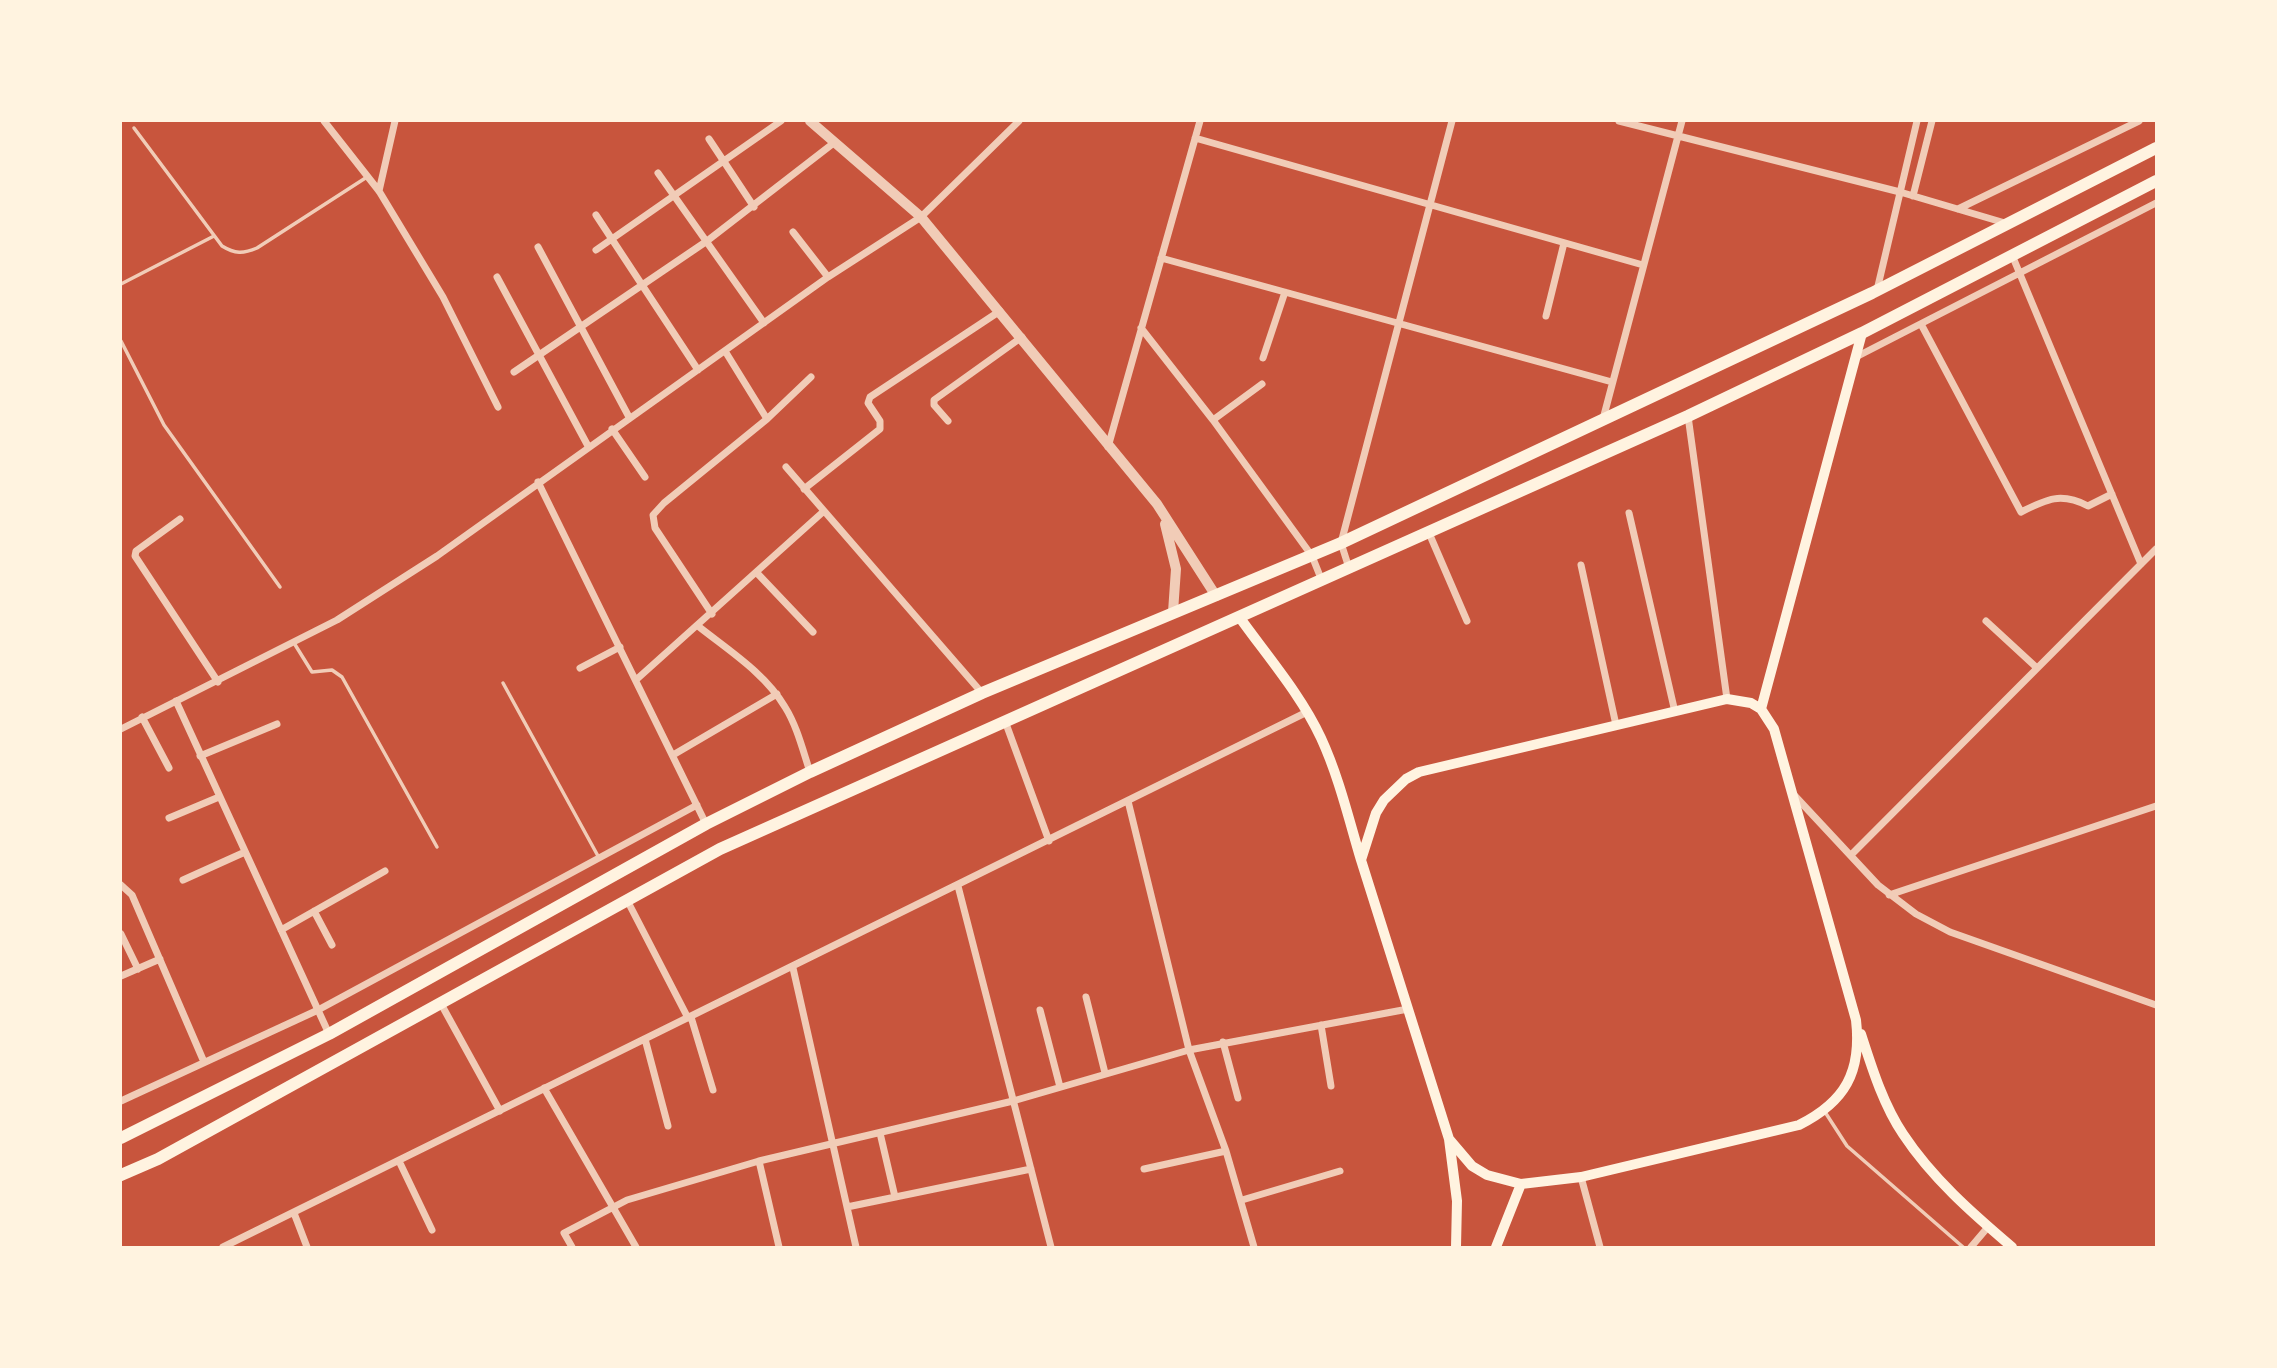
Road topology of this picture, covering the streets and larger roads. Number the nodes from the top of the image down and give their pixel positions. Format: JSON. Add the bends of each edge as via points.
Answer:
{"nodes":[{"id":1,"x":324,"y":121,"type":"edge"},
{"id":2,"x":395,"y":121,"type":"edge"},
{"id":3,"x":781,"y":121,"type":"edge"},
{"id":4,"x":810,"y":121,"type":"edge"},
{"id":5,"x":1019,"y":121,"type":"edge"},
{"id":6,"x":1200,"y":121,"type":"edge"},
{"id":7,"x":1452,"y":121,"type":"edge"},
{"id":8,"x":1619,"y":121,"type":"edge"},
{"id":9,"x":1682,"y":121,"type":"edge"},
{"id":10,"x":1917,"y":121,"type":"edge"},
{"id":11,"x":1932,"y":121,"type":"edge"},
{"id":12,"x":2139,"y":121,"type":"edge"},
{"id":13,"x":1678,"y":137,"type":"junction"},
{"id":14,"x":1195,"y":138,"type":"junction"},
{"id":15,"x":709,"y":139,"type":"dead end"},
{"id":16,"x":835,"y":142,"type":"junction"},
{"id":17,"x":2156,"y":148,"type":"edge"},
{"id":18,"x":724,"y":161,"type":"junction"},
{"id":19,"x":658,"y":173,"type":"dead end"},
{"id":20,"x":2156,"y":181,"type":"edge"},
{"id":21,"x":379,"y":191,"type":"junction"},
{"id":22,"x":1900,"y":192,"type":"junction"},
{"id":23,"x":674,"y":195,"type":"junction"},
{"id":24,"x":1913,"y":196,"type":"junction"},
{"id":25,"x":2156,"y":203,"type":"edge"},
{"id":26,"x":1429,"y":205,"type":"junction"},
{"id":27,"x":754,"y":206,"type":"junction"},
{"id":28,"x":1958,"y":209,"type":"junction"},
{"id":29,"x":596,"y":215,"type":"dead end"},
{"id":30,"x":920,"y":217,"type":"junction"},
{"id":31,"x":2005,"y":223,"type":"junction"},
{"id":32,"x":793,"y":232,"type":"dead end"},
{"id":33,"x":612,"y":239,"type":"junction"},
{"id":34,"x":707,"y":241,"type":"junction"},
{"id":35,"x":1564,"y":243,"type":"junction"},
{"id":36,"x":538,"y":247,"type":"dead end"},
{"id":37,"x":596,"y":250,"type":"dead end"},
{"id":38,"x":2011,"y":254,"type":"junction"},
{"id":39,"x":1161,"y":258,"type":"junction"},
{"id":40,"x":1643,"y":265,"type":"junction"},
{"id":41,"x":2020,"y":273,"type":"junction"},
{"id":42,"x":828,"y":276,"type":"junction"},
{"id":43,"x":497,"y":277,"type":"dead end"},
{"id":44,"x":643,"y":284,"type":"junction"},
{"id":45,"x":1877,"y":290,"type":"junction"},
{"id":46,"x":1285,"y":292,"type":"junction"},
{"id":47,"x":1000,"y":311,"type":"junction"},
{"id":48,"x":1546,"y":316,"type":"dead end"},
{"id":49,"x":764,"y":323,"type":"junction"},
{"id":50,"x":1398,"y":323,"type":"junction"},
{"id":51,"x":1921,"y":324,"type":"junction"},
{"id":52,"x":580,"y":325,"type":"junction"},
{"id":53,"x":1142,"y":328,"type":"junction"},
{"id":54,"x":1862,"y":333,"type":"junction"},
{"id":55,"x":1022,"y":337,"type":"junction"},
{"id":56,"x":724,"y":351,"type":"junction"},
{"id":57,"x":539,"y":355,"type":"junction"},
{"id":58,"x":1856,"y":357,"type":"junction"},
{"id":59,"x":1263,"y":358,"type":"dead end"},
{"id":60,"x":698,"y":370,"type":"junction"},
{"id":61,"x":514,"y":372,"type":"dead end"},
{"id":62,"x":811,"y":377,"type":"dead end"},
{"id":63,"x":1612,"y":382,"type":"junction"},
{"id":64,"x":1262,"y":384,"type":"dead end"},
{"id":65,"x":498,"y":407,"type":"dead end"},
{"id":66,"x":1688,"y":416,"type":"junction"},
{"id":67,"x":629,"y":417,"type":"junction"},
{"id":68,"x":767,"y":419,"type":"junction"},
{"id":69,"x":1602,"y":419,"type":"junction"},
{"id":70,"x":1213,"y":420,"type":"junction"},
{"id":71,"x":948,"y":421,"type":"dead end"},
{"id":72,"x":612,"y":429,"type":"junction"},
{"id":73,"x":588,"y":446,"type":"junction"},
{"id":74,"x":1108,"y":447,"type":"junction"},
{"id":75,"x":786,"y":467,"type":"dead end"},
{"id":76,"x":645,"y":477,"type":"dead end"},
{"id":77,"x":538,"y":482,"type":"junction"},
{"id":78,"x":804,"y":489,"type":"junction"},
{"id":79,"x":2112,"y":494,"type":"junction"},
{"id":80,"x":1157,"y":504,"type":"junction"},
{"id":81,"x":824,"y":511,"type":"junction"},
{"id":82,"x":1629,"y":513,"type":"dead end"},
{"id":83,"x":180,"y":519,"type":"dead end"},
{"id":84,"x":1429,"y":533,"type":"junction"},
{"id":85,"x":1341,"y":543,"type":"junction"},
{"id":86,"x":2156,"y":549,"type":"edge"},
{"id":87,"x":1312,"y":556,"type":"junction"},
{"id":88,"x":2141,"y":564,"type":"junction"},
{"id":89,"x":1581,"y":565,"type":"dead end"},
{"id":90,"x":1349,"y":568,"type":"junction"},
{"id":91,"x":758,"y":573,"type":"junction"},
{"id":92,"x":1322,"y":582,"type":"junction"},
{"id":93,"x":1216,"y":596,"type":"junction"},
{"id":94,"x":1173,"y":612,"type":"junction"},
{"id":95,"x":712,"y":614,"type":"junction"},
{"id":96,"x":1240,"y":618,"type":"junction"},
{"id":97,"x":1467,"y":621,"type":"dead end"},
{"id":98,"x":1986,"y":621,"type":"dead end"},
{"id":99,"x":698,"y":626,"type":"junction"},
{"id":100,"x":813,"y":632,"type":"dead end"},
{"id":101,"x":620,"y":647,"type":"junction"},
{"id":102,"x":580,"y":668,"type":"dead end"},
{"id":103,"x":2037,"y":668,"type":"junction"},
{"id":104,"x":637,"y":679,"type":"junction"},
{"id":105,"x":218,"y":682,"type":"junction"},
{"id":106,"x":982,"y":692,"type":"junction"},
{"id":107,"x":777,"y":694,"type":"junction"},
{"id":108,"x":1727,"y":699,"type":"junction"},
{"id":109,"x":176,"y":701,"type":"junction"},
{"id":110,"x":1761,"y":709,"type":"junction"},
{"id":111,"x":1307,"y":712,"type":"junction"},
{"id":112,"x":1675,"y":712,"type":"junction"},
{"id":113,"x":142,"y":717,"type":"junction"},
{"id":114,"x":1005,"y":721,"type":"junction"},
{"id":115,"x":277,"y":724,"type":"dead end"},
{"id":116,"x":1616,"y":725,"type":"junction"},
{"id":117,"x":121,"y":729,"type":"edge"},
{"id":118,"x":673,"y":755,"type":"junction"},
{"id":119,"x":200,"y":756,"type":"junction"},
{"id":120,"x":169,"y":768,"type":"dead end"},
{"id":121,"x":810,"y":772,"type":"junction"},
{"id":122,"x":1794,"y":795,"type":"junction"},
{"id":123,"x":219,"y":797,"type":"junction"},
{"id":124,"x":1128,"y":801,"type":"junction"},
{"id":125,"x":697,"y":804,"type":"junction"},
{"id":126,"x":2156,"y":806,"type":"edge"},
{"id":127,"x":169,"y":818,"type":"dead end"},
{"id":128,"x":706,"y":824,"type":"junction"},
{"id":129,"x":1049,"y":841,"type":"junction"},
{"id":130,"x":245,"y":852,"type":"junction"},
{"id":131,"x":1851,"y":855,"type":"junction"},
{"id":132,"x":1361,"y":860,"type":"junction"},
{"id":133,"x":385,"y":871,"type":"dead end"},
{"id":134,"x":183,"y":880,"type":"dead end"},
{"id":135,"x":121,"y":885,"type":"edge"},
{"id":136,"x":958,"y":886,"type":"junction"},
{"id":137,"x":1889,"y":895,"type":"junction"},
{"id":138,"x":626,"y":899,"type":"junction"},
{"id":139,"x":314,"y":911,"type":"junction"},
{"id":140,"x":281,"y":930,"type":"junction"},
{"id":141,"x":121,"y":934,"type":"edge"},
{"id":142,"x":332,"y":944,"type":"dead end"},
{"id":143,"x":160,"y":960,"type":"junction"},
{"id":144,"x":793,"y":968,"type":"junction"},
{"id":145,"x":138,"y":970,"type":"junction"},
{"id":146,"x":121,"y":976,"type":"edge"},
{"id":147,"x":1086,"y":997,"type":"dead end"},
{"id":148,"x":439,"y":1002,"type":"junction"},
{"id":149,"x":2156,"y":1004,"type":"edge"},
{"id":150,"x":1408,"y":1009,"type":"junction"},
{"id":151,"x":318,"y":1010,"type":"junction"},
{"id":152,"x":1040,"y":1010,"type":"dead end"},
{"id":153,"x":690,"y":1018,"type":"junction"},
{"id":154,"x":1856,"y":1020,"type":"junction"},
{"id":155,"x":1321,"y":1025,"type":"junction"},
{"id":156,"x":329,"y":1034,"type":"junction"},
{"id":157,"x":645,"y":1040,"type":"junction"},
{"id":158,"x":1223,"y":1042,"type":"junction"},
{"id":159,"x":1189,"y":1050,"type":"junction"},
{"id":160,"x":204,"y":1062,"type":"junction"},
{"id":161,"x":1105,"y":1073,"type":"junction"},
{"id":162,"x":1331,"y":1086,"type":"dead end"},
{"id":163,"x":1060,"y":1087,"type":"junction"},
{"id":164,"x":544,"y":1088,"type":"junction"},
{"id":165,"x":713,"y":1090,"type":"dead end"},
{"id":166,"x":1238,"y":1097,"type":"dead end"},
{"id":167,"x":121,"y":1101,"type":"edge"},
{"id":168,"x":1013,"y":1101,"type":"junction"},
{"id":169,"x":499,"y":1111,"type":"junction"},
{"id":170,"x":668,"y":1126,"type":"dead end"},
{"id":171,"x":880,"y":1133,"type":"junction"},
{"id":172,"x":121,"y":1138,"type":"edge"},
{"id":173,"x":1449,"y":1139,"type":"junction"},
{"id":174,"x":832,"y":1144,"type":"junction"},
{"id":175,"x":1226,"y":1151,"type":"junction"},
{"id":176,"x":399,"y":1161,"type":"junction"},
{"id":177,"x":759,"y":1161,"type":"junction"},
{"id":178,"x":1144,"y":1168,"type":"dead end"},
{"id":179,"x":1031,"y":1169,"type":"junction"},
{"id":180,"x":1340,"y":1171,"type":"dead end"},
{"id":181,"x":121,"y":1175,"type":"edge"},
{"id":182,"x":1581,"y":1177,"type":"junction"},
{"id":183,"x":1521,"y":1184,"type":"junction"},
{"id":184,"x":895,"y":1197,"type":"junction"},
{"id":185,"x":1241,"y":1200,"type":"junction"},
{"id":186,"x":612,"y":1207,"type":"junction"},
{"id":187,"x":847,"y":1207,"type":"junction"},
{"id":188,"x":294,"y":1213,"type":"junction"},
{"id":189,"x":1988,"y":1227,"type":"junction"},
{"id":190,"x":432,"y":1230,"type":"dead end"},
{"id":191,"x":223,"y":1247,"type":"edge"},
{"id":192,"x":307,"y":1247,"type":"edge"},
{"id":193,"x":572,"y":1247,"type":"edge"},
{"id":194,"x":636,"y":1247,"type":"edge"},
{"id":195,"x":779,"y":1247,"type":"edge"},
{"id":196,"x":856,"y":1247,"type":"edge"},
{"id":197,"x":1051,"y":1247,"type":"edge"},
{"id":198,"x":1254,"y":1247,"type":"edge"},
{"id":199,"x":1456,"y":1247,"type":"edge"},
{"id":200,"x":1496,"y":1247,"type":"edge"},
{"id":201,"x":1600,"y":1247,"type":"edge"},
{"id":202,"x":1971,"y":1247,"type":"edge"},
{"id":203,"x":2012,"y":1247,"type":"edge"}],
"edges":[{"from":1,"to":21,"type":"street"},
{"from":2,"to":21,"type":"street"},
{"from":3,"to":18,"type":"street"},
{"from":4,"to":16,"type":"street"},
{"from":5,"to":30,"type":"street"},
{"from":6,"to":14,"type":"street"},
{"from":7,"to":26,"type":"street"},
{"from":8,"to":13,"type":"street"},
{"from":9,"to":13,"type":"street"},
{"from":10,"to":22,"type":"street"},
{"from":11,"to":24,"type":"street"},
{"from":12,"to":28,"type":"street"},
{"from":13,"to":22,"type":"street"},
{"from":13,"to":40,"type":"street"},
{"from":14,"to":26,"type":"street"},
{"from":14,"to":39,"type":"street"},
{"from":15,"to":18,"type":"street"},
{"from":16,"to":27,"type":"street"},
{"from":16,"to":30,"type":"street"},
{"from":17,"to":31,"type":"main road"},
{"from":18,"to":23,"type":"street"},
{"from":18,"to":27,"type":"street"},
{"from":19,"to":23,"type":"street"},
{"from":20,"to":38,"type":"main road"},
{"from":21,"to":65,"type":"street","via":[[443,297]]},
{"from":22,"to":24,"type":"street"},
{"from":22,"to":45,"type":"street"},
{"from":23,"to":33,"type":"street"},
{"from":23,"to":34,"type":"street"},
{"from":24,"to":28,"type":"street"},
{"from":25,"to":41,"type":"street"},
{"from":26,"to":35,"type":"street"},
{"from":26,"to":50,"type":"street"},
{"from":27,"to":34,"type":"street"},
{"from":28,"to":31,"type":"street"},
{"from":29,"to":33,"type":"street"},
{"from":30,"to":42,"type":"street"},
{"from":30,"to":47,"type":"street"},
{"from":31,"to":45,"type":"main road"},
{"from":32,"to":42,"type":"street"},
{"from":33,"to":37,"type":"street"},
{"from":33,"to":44,"type":"street"},
{"from":34,"to":44,"type":"street"},
{"from":34,"to":49,"type":"street"},
{"from":35,"to":40,"type":"street"},
{"from":35,"to":48,"type":"street"},
{"from":36,"to":52,"type":"street"},
{"from":38,"to":41,"type":"street"},
{"from":38,"to":54,"type":"main road"},
{"from":39,"to":46,"type":"street"},
{"from":39,"to":53,"type":"street"},
{"from":40,"to":63,"type":"street"},
{"from":41,"to":51,"type":"street"},
{"from":41,"to":79,"type":"street"},
{"from":42,"to":49,"type":"street"},
{"from":43,"to":57,"type":"street"},
{"from":44,"to":52,"type":"street"},
{"from":44,"to":60,"type":"street"},
{"from":45,"to":69,"type":"main road"},
{"from":46,"to":50,"type":"street"},
{"from":46,"to":59,"type":"street"},
{"from":47,"to":55,"type":"street"},
{"from":47,"to":78,"type":"street","via":[[870,397],[868,403],[880,429]]},
{"from":49,"to":56,"type":"street"},
{"from":50,"to":63,"type":"street"},
{"from":50,"to":85,"type":"street"},
{"from":51,"to":58,"type":"street"},
{"from":51,"to":79,"type":"street","via":[[2021,512],[2053,497],[2070,497],[2088,506]]},
{"from":52,"to":57,"type":"street"},
{"from":52,"to":67,"type":"street"},
{"from":53,"to":70,"type":"street"},
{"from":53,"to":74,"type":"street"},
{"from":54,"to":58,"type":"main road"},
{"from":54,"to":66,"type":"main road"},
{"from":55,"to":71,"type":"street","via":[[934,400]]},
{"from":55,"to":74,"type":"street"},
{"from":56,"to":60,"type":"street"},
{"from":56,"to":68,"type":"street"},
{"from":57,"to":61,"type":"street"},
{"from":57,"to":73,"type":"street"},
{"from":58,"to":110,"type":"main road"},
{"from":60,"to":67,"type":"street"},
{"from":62,"to":68,"type":"street"},
{"from":63,"to":69,"type":"street"},
{"from":64,"to":70,"type":"street"},
{"from":66,"to":84,"type":"main road"},
{"from":66,"to":108,"type":"street"},
{"from":67,"to":72,"type":"street"},
{"from":68,"to":95,"type":"street","via":[[653,515],[655,528]]},
{"from":69,"to":85,"type":"main road"},
{"from":70,"to":87,"type":"street"},
{"from":72,"to":73,"type":"street"},
{"from":72,"to":76,"type":"street"},
{"from":73,"to":77,"type":"street"},
{"from":74,"to":80,"type":"street"},
{"from":75,"to":78,"type":"street"},
{"from":77,"to":101,"type":"street"},
{"from":77,"to":105,"type":"street","via":[[438,555],[337,620]]},
{"from":78,"to":81,"type":"street"},
{"from":79,"to":88,"type":"street"},
{"from":80,"to":93,"type":"street"},
{"from":80,"to":94,"type":"street","via":[[1176,569]]},
{"from":81,"to":91,"type":"street"},
{"from":81,"to":106,"type":"street"},
{"from":82,"to":112,"type":"street"},
{"from":83,"to":105,"type":"street","via":[[135,556]]},
{"from":84,"to":90,"type":"main road"},
{"from":84,"to":97,"type":"street"},
{"from":85,"to":87,"type":"main road"},
{"from":85,"to":90,"type":"street"},
{"from":86,"to":88,"type":"street"},
{"from":87,"to":92,"type":"street"},
{"from":87,"to":93,"type":"main road"},
{"from":88,"to":103,"type":"street"},
{"from":89,"to":116,"type":"street"},
{"from":90,"to":92,"type":"main road"},
{"from":91,"to":95,"type":"street"},
{"from":91,"to":100,"type":"street"},
{"from":92,"to":96,"type":"main road"},
{"from":93,"to":94,"type":"main road"},
{"from":94,"to":106,"type":"main road"},
{"from":95,"to":99,"type":"street"},
{"from":96,"to":111,"type":"main road"},
{"from":96,"to":114,"type":"main road"},
{"from":98,"to":103,"type":"street"},
{"from":99,"to":104,"type":"street"},
{"from":99,"to":107,"type":"street"},
{"from":101,"to":102,"type":"street"},
{"from":101,"to":104,"type":"street"},
{"from":103,"to":131,"type":"street"},
{"from":104,"to":118,"type":"street"},
{"from":105,"to":109,"type":"street"},
{"from":106,"to":121,"type":"main road"},
{"from":107,"to":118,"type":"street"},
{"from":107,"to":121,"type":"street"},
{"from":108,"to":110,"type":"main road"},
{"from":108,"to":112,"type":"main road"},
{"from":109,"to":113,"type":"street"},
{"from":109,"to":119,"type":"street"},
{"from":110,"to":122,"type":"main road","via":[[1774,729]]},
{"from":111,"to":124,"type":"street"},
{"from":111,"to":132,"type":"main road","via":[[1332,764]]},
{"from":112,"to":116,"type":"main road"},
{"from":113,"to":117,"type":"street"},
{"from":113,"to":120,"type":"street"},
{"from":114,"to":129,"type":"street"},
{"from":114,"to":138,"type":"main road","via":[[720,849]]},
{"from":115,"to":119,"type":"street"},
{"from":116,"to":132,"type":"main road","via":[[1413,775],[1376,813]]},
{"from":118,"to":125,"type":"street"},
{"from":119,"to":123,"type":"street"},
{"from":121,"to":128,"type":"main road"},
{"from":122,"to":131,"type":"street"},
{"from":122,"to":154,"type":"main road"},
{"from":123,"to":127,"type":"street"},
{"from":123,"to":130,"type":"street"},
{"from":124,"to":129,"type":"street"},
{"from":124,"to":159,"type":"street"},
{"from":125,"to":128,"type":"street"},
{"from":125,"to":151,"type":"street"},
{"from":126,"to":137,"type":"street"},
{"from":128,"to":156,"type":"main road"},
{"from":129,"to":136,"type":"street"},
{"from":130,"to":134,"type":"street"},
{"from":130,"to":140,"type":"street"},
{"from":131,"to":137,"type":"street"},
{"from":132,"to":150,"type":"main road"},
{"from":133,"to":139,"type":"street"},
{"from":135,"to":143,"type":"street","via":[[132,895]]},
{"from":136,"to":144,"type":"street"},
{"from":136,"to":168,"type":"street"},
{"from":137,"to":149,"type":"street","via":[[1950,932]]},
{"from":138,"to":148,"type":"main road"},
{"from":138,"to":153,"type":"street"},
{"from":139,"to":140,"type":"street"},
{"from":139,"to":142,"type":"street"},
{"from":140,"to":151,"type":"street"},
{"from":141,"to":145,"type":"street"},
{"from":143,"to":145,"type":"street"},
{"from":143,"to":160,"type":"street"},
{"from":144,"to":153,"type":"street"},
{"from":144,"to":174,"type":"street"},
{"from":145,"to":146,"type":"street"},
{"from":147,"to":161,"type":"street"},
{"from":148,"to":169,"type":"street"},
{"from":148,"to":181,"type":"main road","via":[[159,1159]]},
{"from":150,"to":155,"type":"street"},
{"from":150,"to":173,"type":"main road"},
{"from":151,"to":156,"type":"street"},
{"from":151,"to":160,"type":"street"},
{"from":152,"to":163,"type":"street"},
{"from":153,"to":157,"type":"street"},
{"from":153,"to":165,"type":"street"},
{"from":154,"to":182,"type":"main road","via":[[1856,1063],[1848,1083],[1825,1112],[1799,1125]]},
{"from":154,"to":189,"type":"main road","via":[[1878,1087],[1901,1131],[1926,1166]]},
{"from":155,"to":158,"type":"street"},
{"from":155,"to":162,"type":"street"},
{"from":156,"to":172,"type":"main road"},
{"from":157,"to":164,"type":"street"},
{"from":157,"to":170,"type":"street"},
{"from":158,"to":159,"type":"street"},
{"from":158,"to":166,"type":"street"},
{"from":159,"to":161,"type":"street"},
{"from":159,"to":175,"type":"street"},
{"from":160,"to":167,"type":"street"},
{"from":161,"to":163,"type":"street"},
{"from":163,"to":168,"type":"street"},
{"from":164,"to":169,"type":"street"},
{"from":164,"to":186,"type":"street"},
{"from":168,"to":171,"type":"street"},
{"from":168,"to":179,"type":"street"},
{"from":169,"to":176,"type":"street"},
{"from":171,"to":174,"type":"street"},
{"from":171,"to":184,"type":"street"},
{"from":173,"to":183,"type":"main road","via":[[1472,1166]]},
{"from":173,"to":199,"type":"main road","via":[[1457,1201]]},
{"from":174,"to":177,"type":"street"},
{"from":174,"to":187,"type":"street"},
{"from":175,"to":178,"type":"street"},
{"from":175,"to":185,"type":"street"},
{"from":176,"to":188,"type":"street"},
{"from":176,"to":190,"type":"street"},
{"from":177,"to":186,"type":"street"},
{"from":177,"to":195,"type":"street"},
{"from":179,"to":184,"type":"street"},
{"from":179,"to":197,"type":"street"},
{"from":180,"to":185,"type":"street"},
{"from":182,"to":183,"type":"main road"},
{"from":182,"to":201,"type":"street"},
{"from":183,"to":200,"type":"main road"},
{"from":184,"to":187,"type":"street"},
{"from":185,"to":198,"type":"street"},
{"from":186,"to":193,"type":"street","via":[[564,1233]]},
{"from":186,"to":194,"type":"street"},
{"from":187,"to":196,"type":"street"},
{"from":188,"to":191,"type":"street"},
{"from":188,"to":192,"type":"street"},
{"from":189,"to":202,"type":"street"},
{"from":189,"to":203,"type":"main road"}]}
